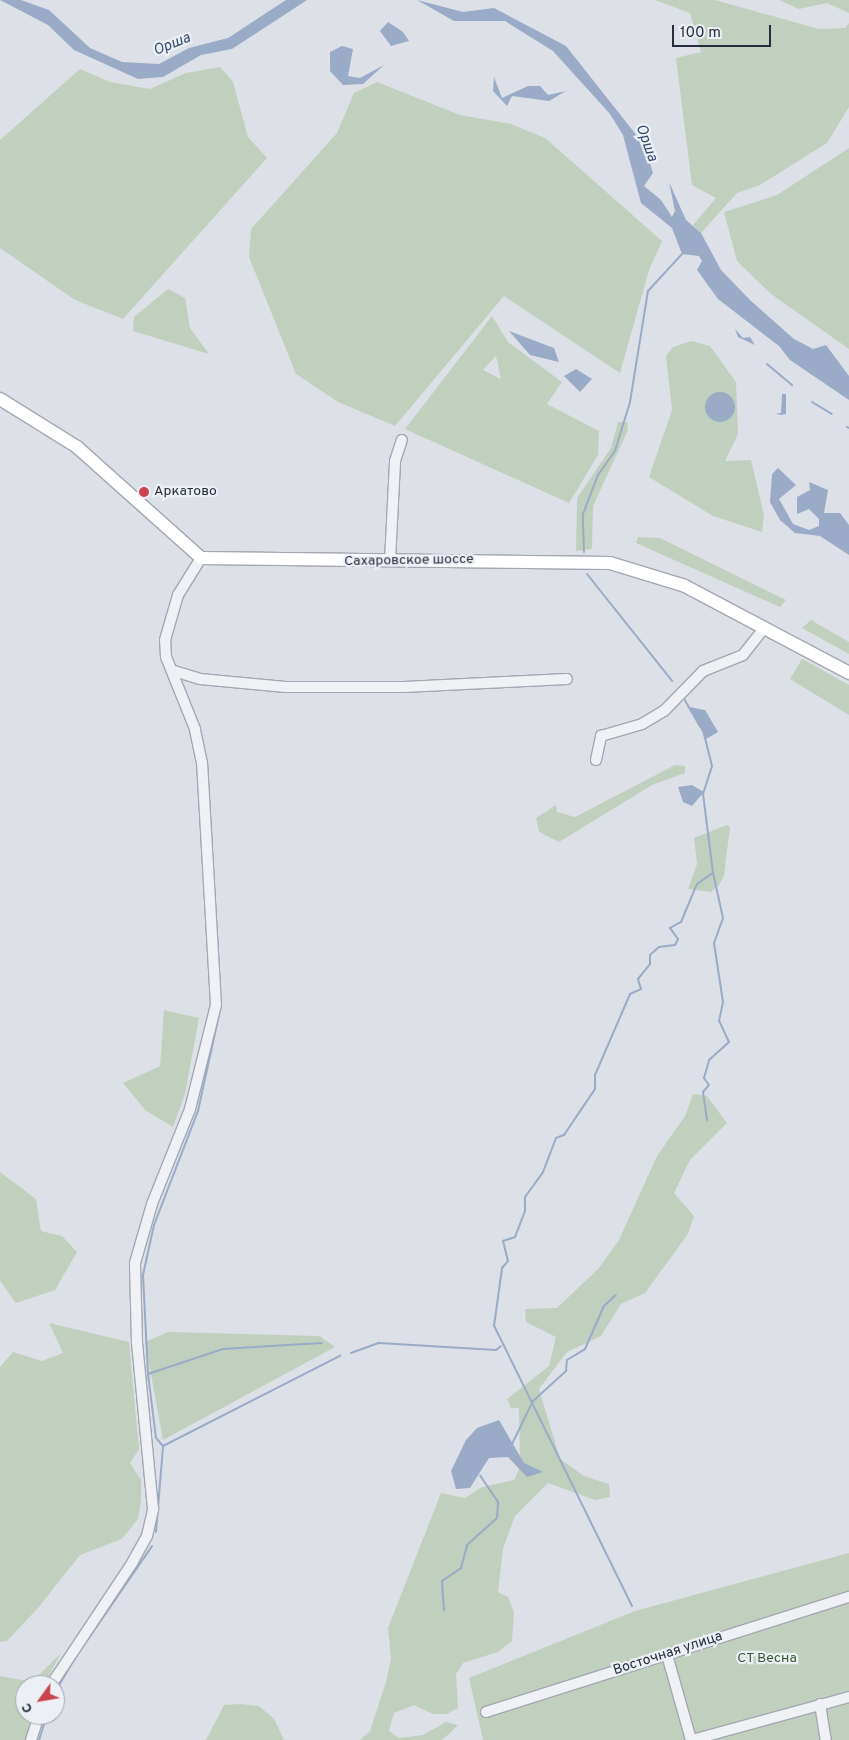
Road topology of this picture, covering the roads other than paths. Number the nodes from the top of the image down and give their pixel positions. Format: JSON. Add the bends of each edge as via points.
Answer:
{"nodes":[{"id":1,"x":0,"y":399,"type":"edge"},
{"id":2,"x":402,"y":440,"type":"dead end"},
{"id":3,"x":201,"y":558,"type":"junction"},
{"id":4,"x":390,"y":561,"type":"junction"},
{"id":5,"x":764,"y":628,"type":"junction"},
{"id":6,"x":174,"y":670,"type":"junction"},
{"id":7,"x":849,"y":672,"type":"edge"},
{"id":8,"x":567,"y":679,"type":"dead end"},
{"id":9,"x":596,"y":760,"type":"dead end"},
{"id":10,"x":849,"y":1597,"type":"edge"},
{"id":11,"x":667,"y":1655,"type":"junction"},
{"id":12,"x":58,"y":1675,"type":"edge"},
{"id":13,"x":849,"y":1697,"type":"edge"},
{"id":14,"x":820,"y":1704,"type":"junction"},
{"id":15,"x":486,"y":1712,"type":"dead end"},
{"id":16,"x":36,"y":1725,"type":"edge"},
{"id":17,"x":31,"y":1740,"type":"edge"},
{"id":18,"x":691,"y":1740,"type":"edge"},
{"id":19,"x":826,"y":1740,"type":"edge"}],
"edges":[{"from":1,"to":3,"type":"main road","via":[[77,447]]},
{"from":2,"to":4,"type":"street","via":[[395,461]]},
{"from":3,"to":4,"type":"main road","name":"Сахаровское шоссе"},
{"from":3,"to":6,"type":"street","via":[[167,622],[166,657]]},
{"from":4,"to":5,"type":"main road","name":"Сахаровское шоссе","via":[[557,559],[615,564],[674,582]]},
{"from":5,"to":7,"type":"main road","name":"Сахаровское шоссе"},
{"from":5,"to":9,"type":"street","via":[[743,655],[703,672],[664,711],[642,724],[601,736]]},
{"from":6,"to":8,"type":"street","via":[[200,679],[286,687],[404,688]]},
{"from":6,"to":12,"type":"street","via":[[202,763],[216,1005],[190,1109],[152,1204],[135,1263],[138,1342],[153,1475],[150,1522],[132,1563]]},
{"from":10,"to":11,"type":"street","name":"Восточная улица"},
{"from":11,"to":15,"type":"street","name":"Восточная улица"},
{"from":11,"to":18,"type":"street"},
{"from":13,"to":14,"type":"street"},
{"from":14,"to":18,"type":"street"},
{"from":14,"to":19,"type":"street"},
{"from":16,"to":17,"type":"street"}]}
